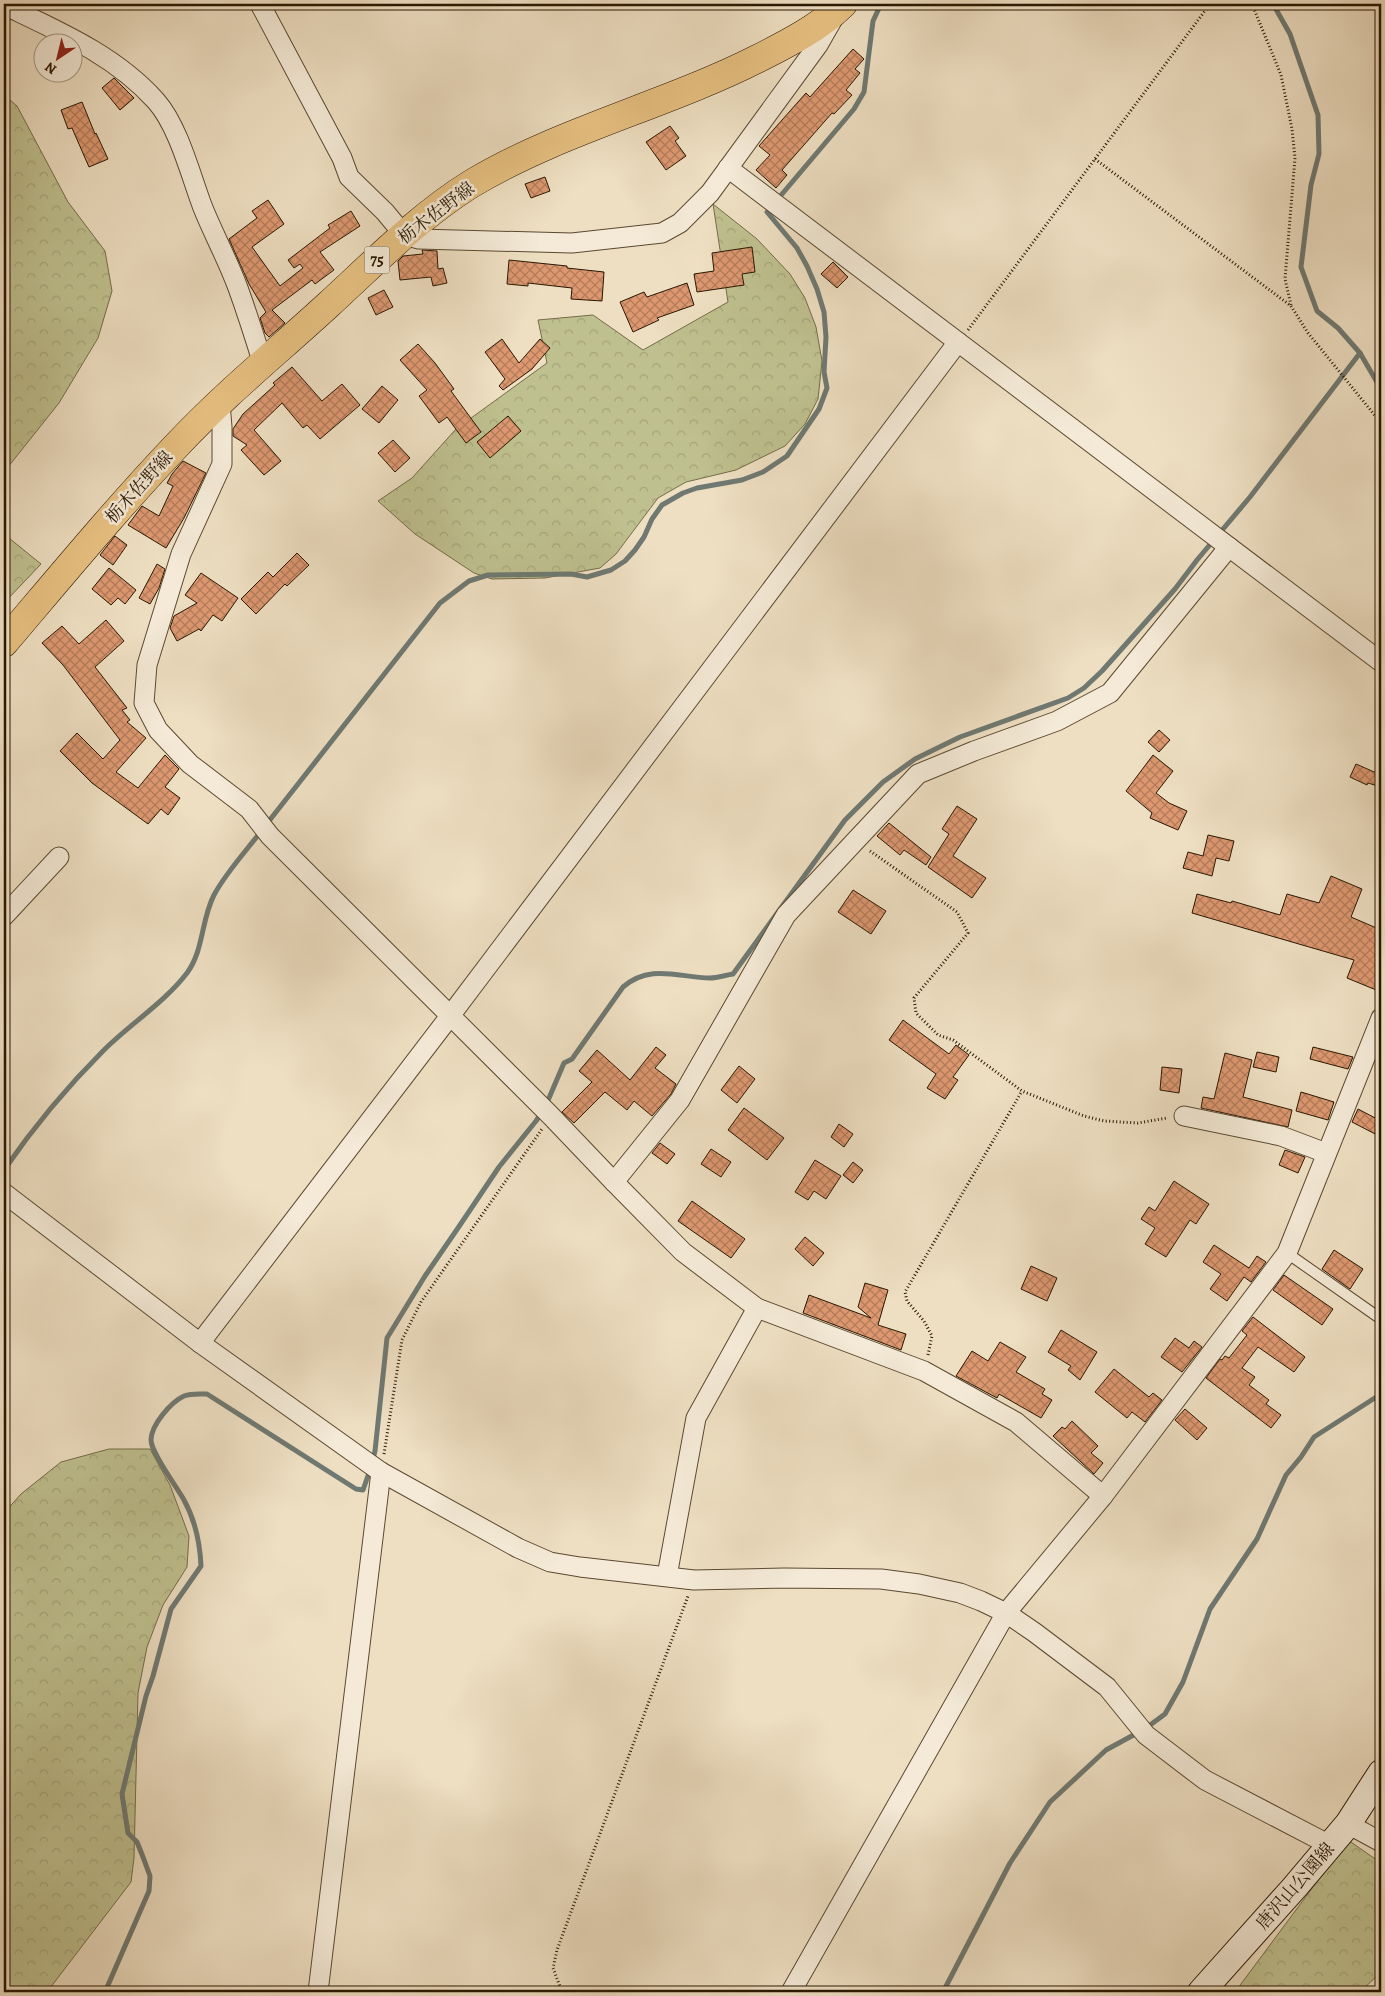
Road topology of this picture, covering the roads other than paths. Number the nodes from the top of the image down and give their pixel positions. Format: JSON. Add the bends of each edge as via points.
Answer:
{"nodes":[{"id":1,"x":260,"y":4,"type":"edge"},
{"id":2,"x":4,"y":5,"type":"edge"},
{"id":3,"x":842,"y":6,"type":"edge"},
{"id":4,"x":728,"y":168,"type":"junction"},
{"id":5,"x":404,"y":236,"type":"junction"},
{"id":6,"x":958,"y":342,"type":"junction"},
{"id":7,"x":263,"y":364,"type":"junction"},
{"id":8,"x":220,"y":403,"type":"junction"},
{"id":9,"x":1230,"y":547,"type":"junction"},
{"id":10,"x":4,"y":643,"type":"edge"},
{"id":11,"x":1381,"y":662,"type":"edge"},
{"id":12,"x":59,"y":856,"type":"dead end"},
{"id":13,"x":4,"y":916,"type":"edge"},
{"id":14,"x":450,"y":1016,"type":"junction"},
{"id":15,"x":1381,"y":1018,"type":"edge"},
{"id":16,"x":1184,"y":1116,"type":"road end"},
{"id":17,"x":1326,"y":1153,"type":"junction"},
{"id":18,"x":614,"y":1182,"type":"junction"},
{"id":19,"x":4,"y":1193,"type":"edge"},
{"id":20,"x":1287,"y":1253,"type":"junction"},
{"id":21,"x":757,"y":1308,"type":"junction"},
{"id":22,"x":1381,"y":1319,"type":"edge"},
{"id":23,"x":200,"y":1343,"type":"junction"},
{"id":24,"x":381,"y":1472,"type":"junction"},
{"id":25,"x":1103,"y":1496,"type":"junction"},
{"id":26,"x":667,"y":1576,"type":"junction"},
{"id":27,"x":1006,"y":1614,"type":"junction"},
{"id":28,"x":1381,"y":1773,"type":"edge"},
{"id":29,"x":1340,"y":1833,"type":"junction"},
{"id":30,"x":1381,"y":1842,"type":"edge"},
{"id":31,"x":318,"y":1992,"type":"edge"},
{"id":32,"x":791,"y":1992,"type":"edge"},
{"id":33,"x":1200,"y":1992,"type":"edge"}],
"edges":[{"from":1,"to":5,"type":"street","via":[[349,177]]},
{"from":2,"to":7,"type":"street","via":[[104,56],[143,87],[165,113],[238,286]]},
{"from":3,"to":4,"type":"street","via":[[818,45]]},
{"from":3,"to":5,"type":"main road","name":"栃木佐野線","number":"75","via":[[802,34],[714,80],[506,166],[453,195]]},
{"from":4,"to":5,"type":"street","via":[[710,193],[680,223],[662,233],[572,243]]},
{"from":4,"to":6,"type":"street"},
{"from":5,"to":7,"type":"main road","name":"栃木佐野線","number":"75"},
{"from":6,"to":9,"type":"street"},
{"from":6,"to":14,"type":"street"},
{"from":7,"to":8,"type":"main road","name":"栃木佐野線","number":"75"},
{"from":8,"to":10,"type":"main road","name":"栃木佐野線","number":"75","via":[[172,450]]},
{"from":8,"to":14,"type":"street","via":[[222,464],[181,554],[147,665],[144,703],[158,730],[190,764],[249,809],[270,836]]},
{"from":9,"to":11,"type":"street"},
{"from":9,"to":18,"type":"street","via":[[1110,694],[1057,721],[918,774],[786,915],[680,1100]]},
{"from":12,"to":13,"type":"street"},
{"from":14,"to":18,"type":"street"},
{"from":14,"to":23,"type":"street"},
{"from":15,"to":17,"type":"street"},
{"from":16,"to":17,"type":"street","via":[[1281,1136]]},
{"from":17,"to":20,"type":"street"},
{"from":18,"to":21,"type":"street","via":[[683,1252]]},
{"from":19,"to":23,"type":"street"},
{"from":20,"to":22,"type":"lane"},
{"from":20,"to":25,"type":"street"},
{"from":21,"to":25,"type":"street","via":[[924,1372],[1016,1422]]},
{"from":21,"to":26,"type":"street","via":[[696,1418]]},
{"from":23,"to":24,"type":"street"},
{"from":24,"to":26,"type":"street","via":[[518,1548],[550,1562]]},
{"from":24,"to":31,"type":"street"},
{"from":25,"to":27,"type":"street"},
{"from":26,"to":27,"type":"street","via":[[694,1580],[784,1578],[919,1584],[960,1593]]},
{"from":27,"to":29,"type":"street","via":[[1107,1687],[1146,1735],[1205,1780],[1322,1841]]},
{"from":27,"to":32,"type":"street"},
{"from":28,"to":29,"type":"main road","name":"唐沢山公園線"},
{"from":29,"to":30,"type":"street"},
{"from":29,"to":33,"type":"main road","name":"唐沢山公園線"}]}
